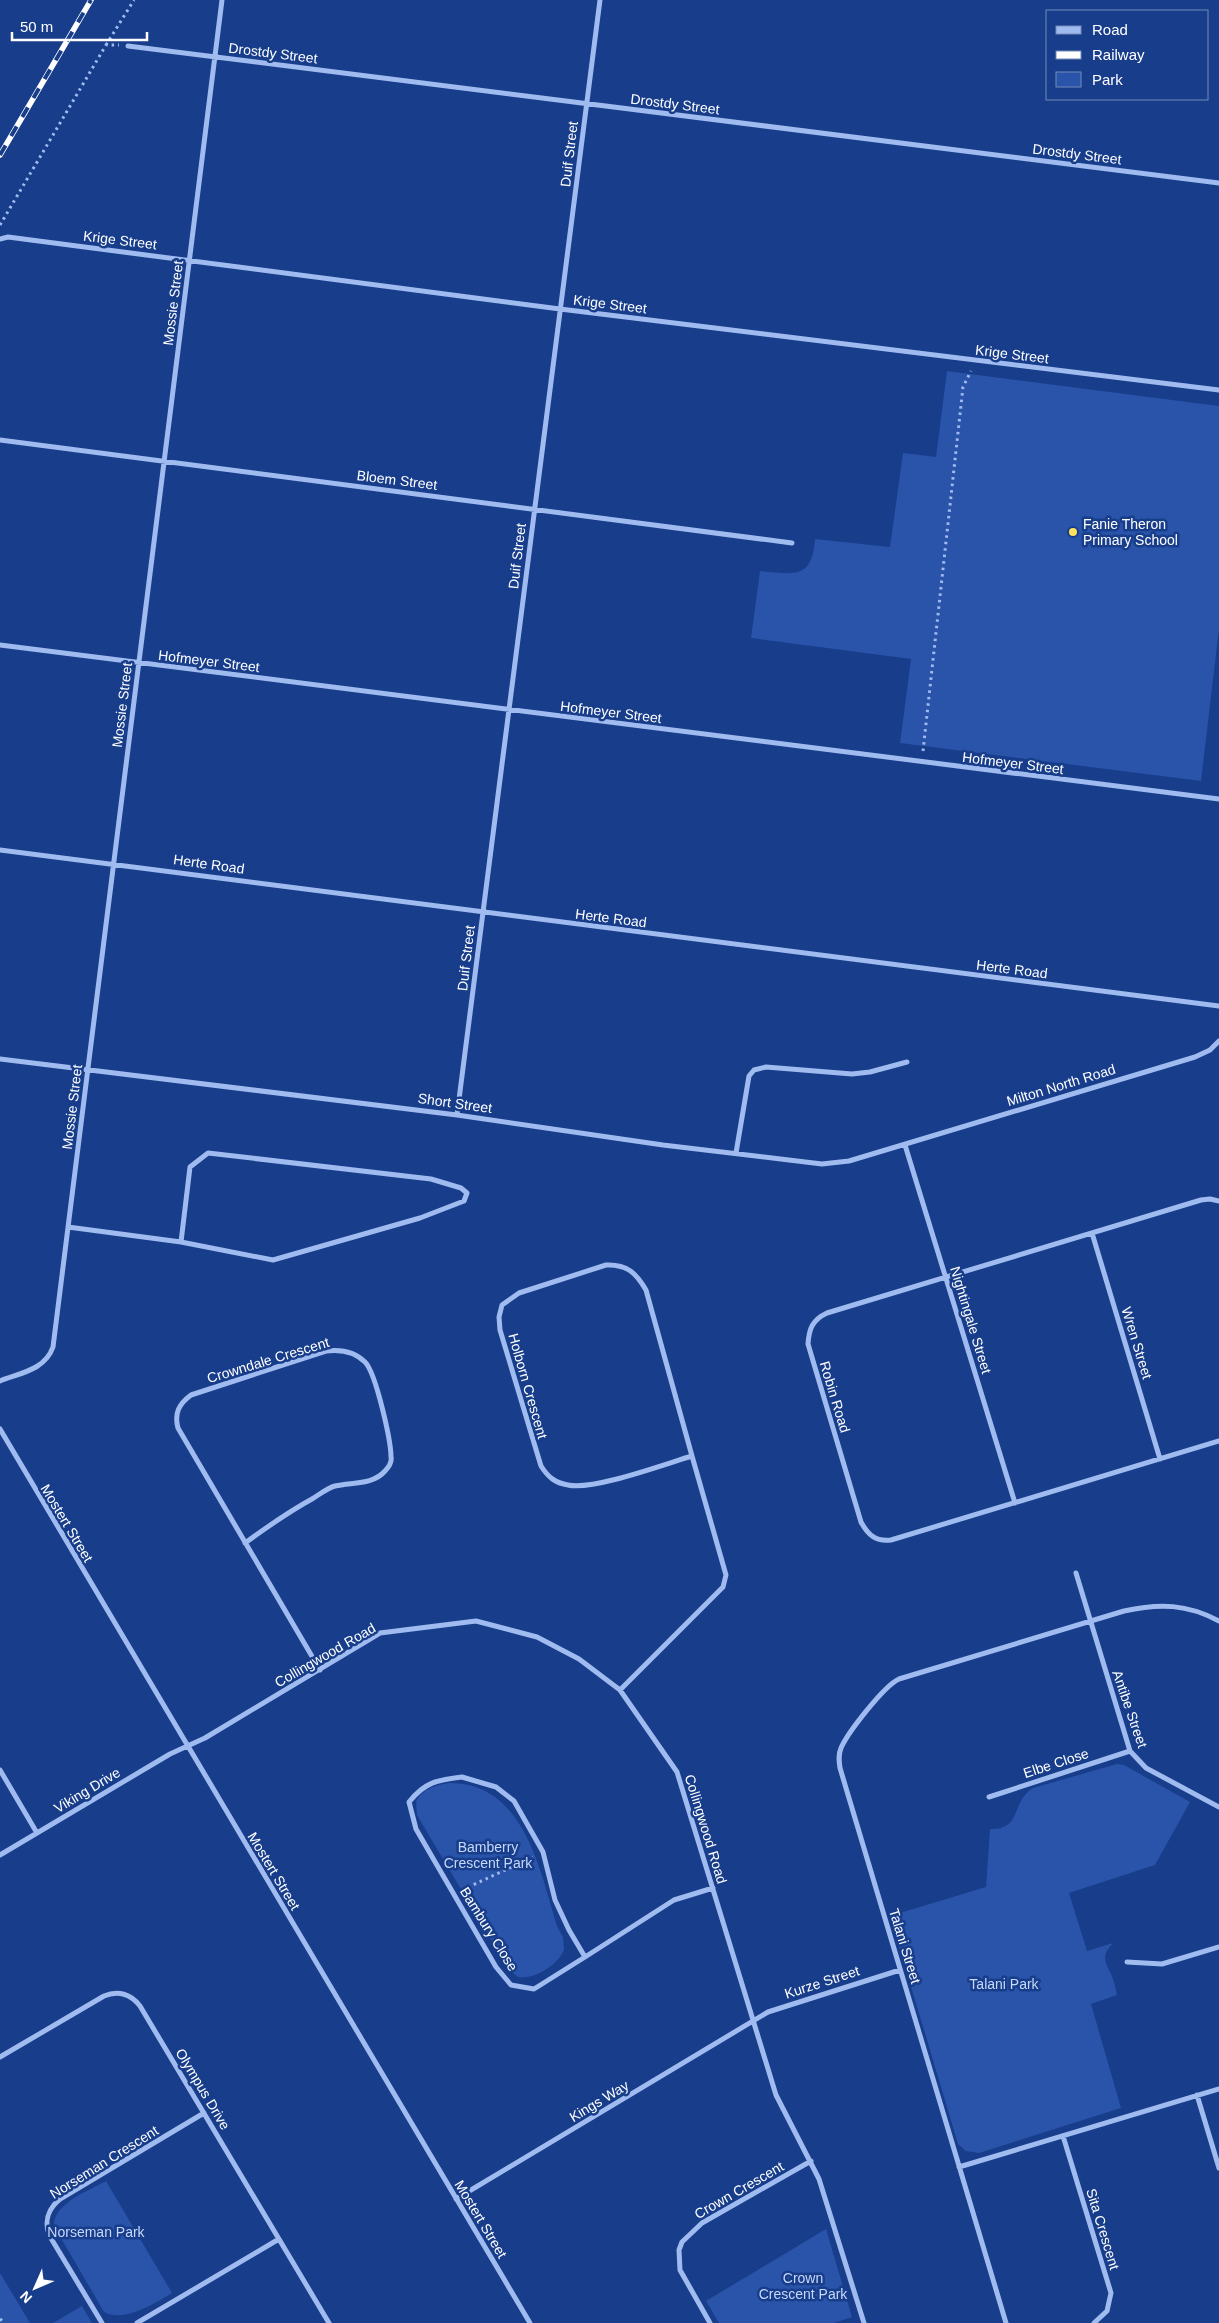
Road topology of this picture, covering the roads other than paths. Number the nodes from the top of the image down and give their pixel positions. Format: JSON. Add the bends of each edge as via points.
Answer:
{"nodes":[{"id":1,"x":222,"y":0,"type":"edge"},
{"id":2,"x":600,"y":0,"type":"edge"},
{"id":3,"x":128,"y":46,"type":"road end"},
{"id":4,"x":215,"y":57,"type":"junction"},
{"id":5,"x":587,"y":104,"type":"junction"},
{"id":6,"x":1219,"y":183,"type":"edge"},
{"id":7,"x":0,"y":239,"type":"edge"},
{"id":8,"x":190,"y":260,"type":"junction"},
{"id":9,"x":560,"y":309,"type":"junction"},
{"id":10,"x":1219,"y":390,"type":"edge"},
{"id":11,"x":0,"y":440,"type":"edge"},
{"id":12,"x":165,"y":461,"type":"junction"},
{"id":13,"x":535,"y":510,"type":"junction"},
{"id":14,"x":792,"y":543,"type":"dead end"},
{"id":15,"x":0,"y":645,"type":"edge"},
{"id":16,"x":139,"y":663,"type":"junction"},
{"id":17,"x":509,"y":710,"type":"junction"},
{"id":18,"x":1219,"y":799,"type":"edge"},
{"id":19,"x":0,"y":850,"type":"edge"},
{"id":20,"x":114,"y":863,"type":"junction"},
{"id":21,"x":483,"y":913,"type":"junction"},
{"id":22,"x":1219,"y":1006,"type":"edge"},
{"id":23,"x":1219,"y":1041,"type":"edge"},
{"id":24,"x":0,"y":1059,"type":"edge"},
{"id":25,"x":907,"y":1062,"type":"dead end"},
{"id":26,"x":88,"y":1070,"type":"junction"},
{"id":27,"x":457,"y":1114,"type":"junction"},
{"id":28,"x":905,"y":1145,"type":"junction"},
{"id":29,"x":736,"y":1153,"type":"junction"},
{"id":30,"x":1219,"y":1201,"type":"edge"},
{"id":31,"x":68,"y":1228,"type":"junction"},
{"id":32,"x":1092,"y":1233,"type":"junction"},
{"id":33,"x":181,"y":1242,"type":"junction"},
{"id":34,"x":946,"y":1277,"type":"junction"},
{"id":35,"x":0,"y":1381,"type":"edge"},
{"id":36,"x":0,"y":1429,"type":"edge"},
{"id":37,"x":1219,"y":1441,"type":"edge"},
{"id":38,"x":692,"y":1456,"type":"junction"},
{"id":39,"x":1160,"y":1459,"type":"junction"},
{"id":40,"x":1015,"y":1503,"type":"junction"},
{"id":41,"x":245,"y":1543,"type":"junction"},
{"id":42,"x":1076,"y":1573,"type":"dead end"},
{"id":43,"x":1219,"y":1621,"type":"edge"},
{"id":44,"x":1090,"y":1622,"type":"junction"},
{"id":45,"x":320,"y":1670,"type":"junction"},
{"id":46,"x":620,"y":1690,"type":"junction"},
{"id":47,"x":187,"y":1746,"type":"junction"},
{"id":48,"x":1130,"y":1751,"type":"junction"},
{"id":49,"x":0,"y":1770,"type":"edge"},
{"id":50,"x":989,"y":1797,"type":"dead end"},
{"id":51,"x":1219,"y":1806,"type":"edge"},
{"id":52,"x":37,"y":1833,"type":"junction"},
{"id":53,"x":0,"y":1855,"type":"edge"},
{"id":54,"x":713,"y":1888,"type":"junction"},
{"id":55,"x":1219,"y":1947,"type":"edge"},
{"id":56,"x":585,"y":1957,"type":"junction"},
{"id":57,"x":1127,"y":1962,"type":"dead end"},
{"id":58,"x":900,"y":1970,"type":"junction"},
{"id":59,"x":752,"y":2020,"type":"junction"},
{"id":60,"x":0,"y":2058,"type":"edge"},
{"id":61,"x":1219,"y":2089,"type":"edge"},
{"id":62,"x":1197,"y":2095,"type":"junction"},
{"id":63,"x":204,"y":2113,"type":"junction"},
{"id":64,"x":1063,"y":2136,"type":"junction"},
{"id":65,"x":811,"y":2161,"type":"junction"},
{"id":66,"x":959,"y":2167,"type":"junction"},
{"id":67,"x":1219,"y":2168,"type":"edge"},
{"id":68,"x":456,"y":2199,"type":"junction"},
{"id":69,"x":279,"y":2239,"type":"junction"},
{"id":70,"x":102,"y":2323,"type":"edge"},
{"id":71,"x":137,"y":2323,"type":"edge"},
{"id":72,"x":329,"y":2323,"type":"edge"},
{"id":73,"x":530,"y":2323,"type":"edge"},
{"id":74,"x":710,"y":2323,"type":"edge"},
{"id":75,"x":864,"y":2323,"type":"edge"},
{"id":76,"x":1006,"y":2323,"type":"edge"},
{"id":77,"x":1094,"y":2323,"type":"edge"}],
"edges":[{"from":1,"to":4,"type":"street","name":"Mossie Street"},
{"from":2,"to":5,"type":"street","name":"Duif Street"},
{"from":3,"to":4,"type":"street","name":"Drostdy Street"},
{"from":4,"to":5,"type":"street","name":"Drostdy Street"},
{"from":4,"to":8,"type":"street","name":"Mossie Street"},
{"from":5,"to":6,"type":"street","name":"Drostdy Street"},
{"from":5,"to":9,"type":"street","name":"Duif Street"},
{"from":7,"to":8,"type":"street","name":"Krige Street","via":[[8,237]]},
{"from":8,"to":9,"type":"street","name":"Krige Street"},
{"from":8,"to":12,"type":"street","name":"Mossie Street"},
{"from":9,"to":10,"type":"street","name":"Krige Street"},
{"from":9,"to":13,"type":"street","name":"Duif Street"},
{"from":11,"to":12,"type":"street","name":"Bloem Street"},
{"from":12,"to":13,"type":"street","name":"Bloem Street"},
{"from":12,"to":16,"type":"street","name":"Mossie Street"},
{"from":13,"to":14,"type":"street","name":"Bloem Street"},
{"from":13,"to":17,"type":"street","name":"Duif Street"},
{"from":15,"to":16,"type":"street","name":"Hofmeyer Street"},
{"from":16,"to":17,"type":"street","name":"Hofmeyer Street"},
{"from":16,"to":20,"type":"street","name":"Mossie Street"},
{"from":17,"to":18,"type":"street","name":"Hofmeyer Street"},
{"from":17,"to":21,"type":"street","name":"Duif Street"},
{"from":19,"to":20,"type":"street","name":"Herte Road"},
{"from":20,"to":21,"type":"street","name":"Herte Road"},
{"from":20,"to":26,"type":"street","name":"Mossie Street"},
{"from":21,"to":22,"type":"street","name":"Herte Road"},
{"from":21,"to":27,"type":"street","name":"Duif Street"},
{"from":23,"to":28,"type":"street","name":"Milton North Road","via":[[1195,1057]]},
{"from":24,"to":26,"type":"street","name":"Short Street"},
{"from":25,"to":29,"type":"street","via":[[852,1074],[766,1067],[754,1070],[749,1076]]},
{"from":26,"to":27,"type":"street","name":"Short Street"},
{"from":26,"to":31,"type":"street","name":"Mossie Street"},
{"from":27,"to":29,"type":"street","name":"Short Street"},
{"from":28,"to":29,"type":"street","name":"Short Street","via":[[849,1162],[822,1164]]},
{"from":28,"to":34,"type":"street","name":"Nightingale Street"},
{"from":30,"to":32,"type":"street","name":"Robin Road","via":[[1201,1200]]},
{"from":31,"to":33,"type":"street"},
{"from":31,"to":35,"type":"street","name":"Mossie Street","via":[[50,1354],[38,1367]]},
{"from":32,"to":34,"type":"street","name":"Robin Road"},
{"from":32,"to":39,"type":"street","name":"Wren Street"},
{"from":33,"to":33,"type":"street","via":[[190,1167],[208,1153],[431,1179],[467,1193],[464,1201],[420,1218],[273,1260]]},
{"from":34,"to":40,"type":"street","name":"Nightingale Street"},
{"from":34,"to":40,"type":"street","name":"Robin Road","via":[[827,1313],[814,1321],[808,1332],[808,1344],[858,1513],[870,1535],[885,1541]]},
{"from":36,"to":47,"type":"street","name":"Mostert Street"},
{"from":37,"to":39,"type":"street","name":"Robin Road"},
{"from":38,"to":38,"type":"street","name":"Holborn Crescent","via":[[646,1290],[634,1272],[621,1266],[606,1265],[519,1293],[502,1305],[500,1330],[534,1449],[548,1476],[570,1486],[589,1486]]},
{"from":38,"to":46,"type":"street","name":"Holborn Crescent","via":[[726,1574],[723,1587]]},
{"from":39,"to":40,"type":"street","name":"Robin Road"},
{"from":41,"to":41,"type":"street","name":"Crowndale Crescent","via":[[178,1428],[176,1420],[180,1405],[191,1395],[326,1351],[336,1349],[353,1353],[366,1363],[373,1376],[390,1442],[390,1465],[380,1476],[369,1481],[333,1487],[281,1516]]},
{"from":41,"to":45,"type":"street","name":"Crowndale Crescent"},
{"from":42,"to":44,"type":"street","name":"Antibe Street"},
{"from":43,"to":44,"type":"street","name":"Talani Street","via":[[1175,1606],[1147,1606]]},
{"from":44,"to":48,"type":"street","name":"Antibe Street"},
{"from":44,"to":58,"type":"street","name":"Talani Street","via":[[894,1681],[882,1692],[842,1747],[840,1768]]},
{"from":45,"to":46,"type":"street","name":"Collingwood Road","via":[[380,1633],[476,1621],[537,1636],[579,1659]]},
{"from":45,"to":47,"type":"street","name":"Collingwood Road"},
{"from":46,"to":54,"type":"street","name":"Collingwood Road","via":[[677,1772]]},
{"from":47,"to":52,"type":"street","name":"Viking Drive"},
{"from":47,"to":68,"type":"street","name":"Mostert Street"},
{"from":48,"to":50,"type":"street","name":"Elbe Close"},
{"from":48,"to":51,"type":"street","name":"Antibe Street","via":[[1146,1768]]},
{"from":49,"to":52,"type":"street"},
{"from":52,"to":53,"type":"street","name":"Viking Drive"},
{"from":54,"to":56,"type":"street","name":"Bambury Close","via":[[674,1900]]},
{"from":54,"to":59,"type":"street","name":"Collingwood Road"},
{"from":55,"to":57,"type":"street","via":[[1162,1964]]},
{"from":56,"to":56,"type":"street","name":"Bambury Close","via":[[534,1989],[511,1985],[496,1966],[416,1829],[409,1802],[418,1792],[434,1781],[462,1777],[496,1787],[514,1801],[543,1852],[555,1900]]},
{"from":58,"to":59,"type":"street","name":"Kurze Street"},
{"from":58,"to":66,"type":"street","name":"Talani Street"},
{"from":59,"to":65,"type":"street","via":[[776,2095]]},
{"from":59,"to":68,"type":"street","name":"Kings Way"},
{"from":60,"to":63,"type":"street","name":"Olympus Drive","via":[[104,1996],[126,1995],[140,2006]]},
{"from":61,"to":62,"type":"street"},
{"from":62,"to":64,"type":"street"},
{"from":62,"to":67,"type":"street"},
{"from":63,"to":69,"type":"street","name":"Olympus Drive"},
{"from":63,"to":70,"type":"street","name":"Norseman Crescent","via":[[60,2199],[50,2209],[46,2222],[50,2235]]},
{"from":64,"to":66,"type":"street"},
{"from":64,"to":77,"type":"street","name":"Sita Crescent","via":[[1111,2293],[1107,2312]]},
{"from":65,"to":74,"type":"street","name":"Crown Crescent","via":[[702,2223],[682,2242],[680,2270]]},
{"from":65,"to":75,"type":"street","via":[[820,2179]]},
{"from":66,"to":76,"type":"street"},
{"from":68,"to":73,"type":"street","name":"Mostert Street"},
{"from":69,"to":71,"type":"street"},
{"from":69,"to":72,"type":"street","name":"Olympus Drive"}]}
